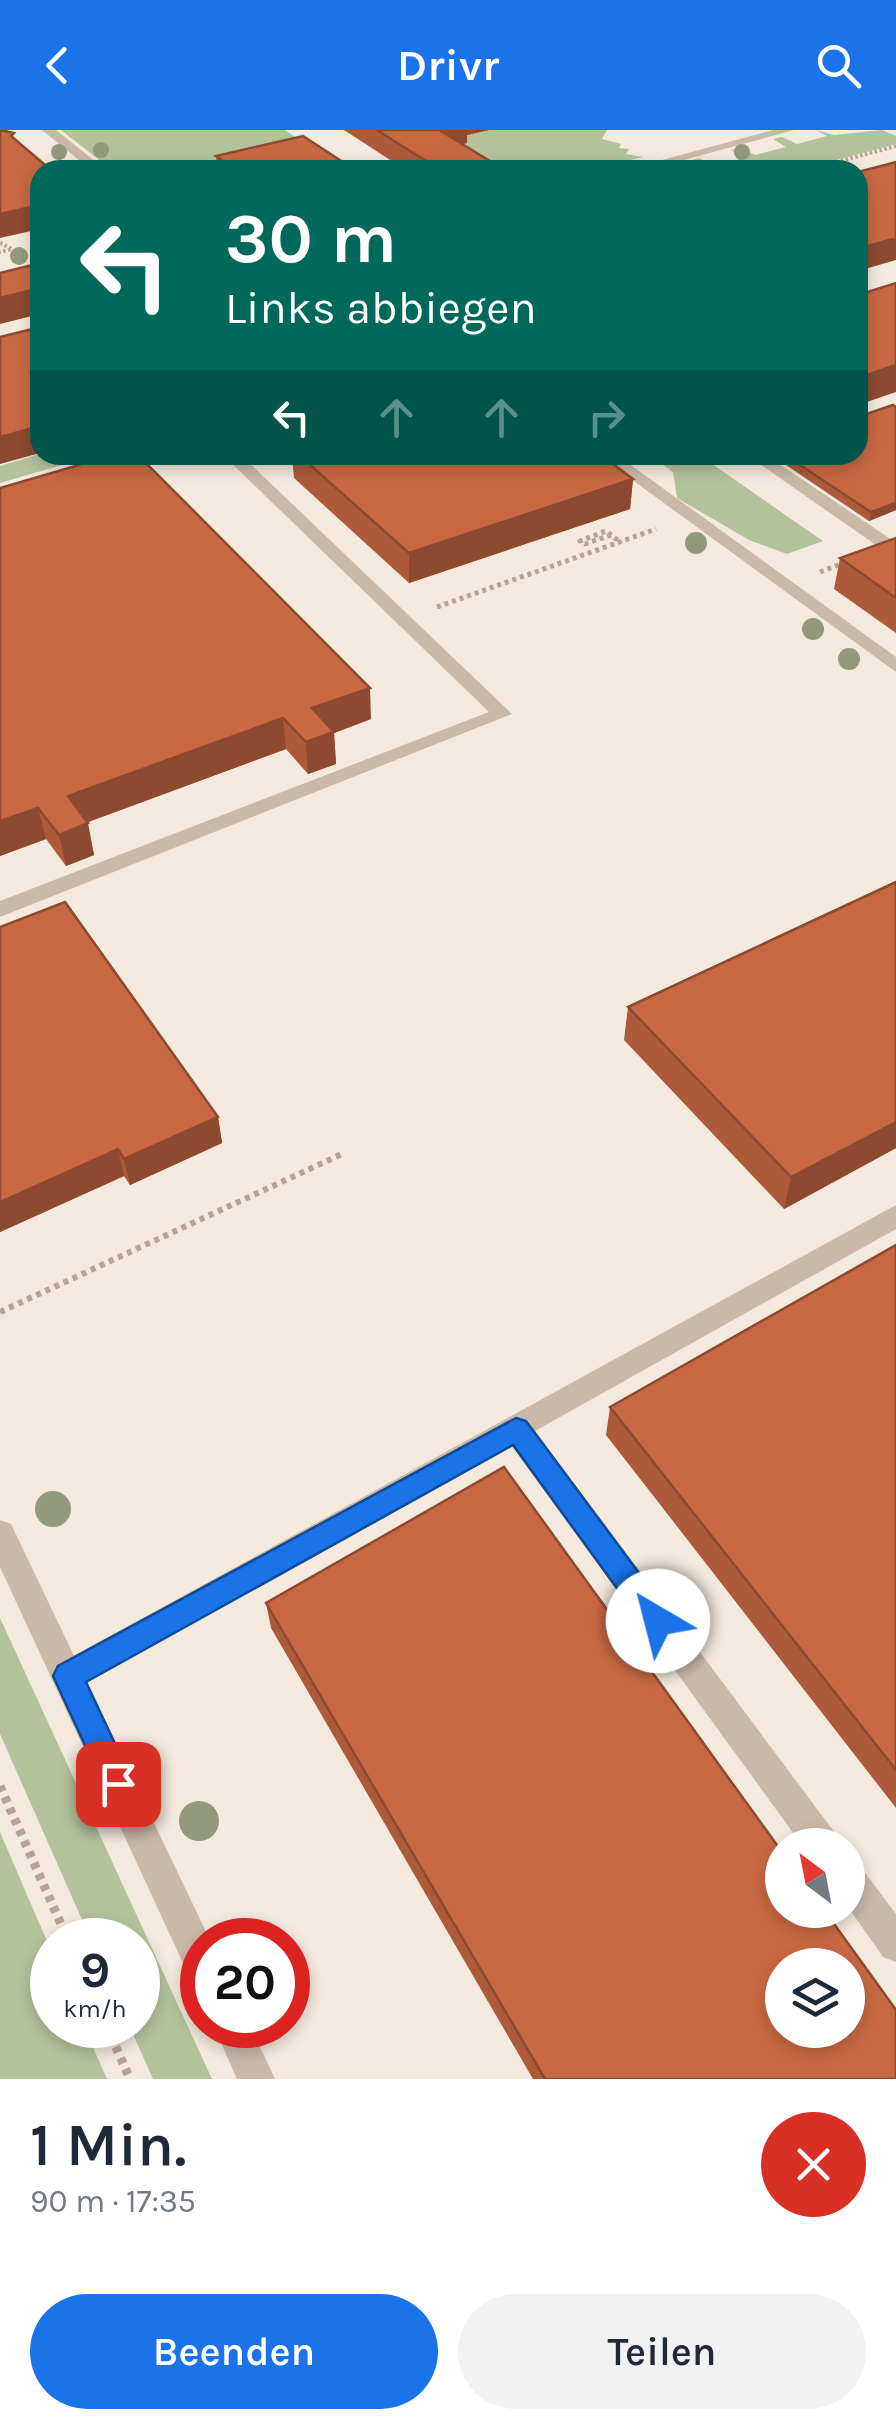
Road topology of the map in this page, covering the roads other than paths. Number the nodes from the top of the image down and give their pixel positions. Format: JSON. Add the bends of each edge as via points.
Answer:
{"nodes":[{"id":1,"x":48,"y":130,"type":"edge"},
{"id":2,"x":788,"y":130,"type":"edge"},
{"id":3,"x":658,"y":151,"type":"dead end"},
{"id":4,"x":86,"y":160,"type":"edge"},
{"id":5,"x":672,"y":160,"type":"joint"},
{"id":6,"x":242,"y":465,"type":"edge"},
{"id":7,"x":620,"y":465,"type":"edge"},
{"id":8,"x":770,"y":465,"type":"edge"},
{"id":9,"x":896,"y":544,"type":"edge"},
{"id":10,"x":896,"y":666,"type":"edge"},
{"id":11,"x":0,"y":908,"type":"edge"},
{"id":12,"x":896,"y":1216,"type":"edge"},
{"id":13,"x":516,"y":1430,"type":"junction"},
{"id":14,"x":0,"y":1534,"type":"edge"},
{"id":15,"x":68,"y":1676,"type":"junction"},
{"id":16,"x":810,"y":1828,"type":"edge"},
{"id":17,"x":865,"y":1901,"type":"edge"},
{"id":18,"x":181,"y":1918,"type":"edge"},
{"id":19,"x":896,"y":1944,"type":"edge"},
{"id":20,"x":242,"y":2048,"type":"edge"},
{"id":21,"x":256,"y":2079,"type":"edge"}],
"edges":[{"from":1,"to":4,"type":"street"},
{"from":2,"to":5,"type":"street"},
{"from":3,"to":5,"type":"street"},
{"from":6,"to":11,"type":"street","via":[[502,714]]},
{"from":7,"to":10,"type":"street"},
{"from":8,"to":9,"type":"street","via":[[889,546]]},
{"from":12,"to":13,"type":"street"},
{"from":13,"to":15,"type":"street"},
{"from":13,"to":16,"type":"street"},
{"from":14,"to":15,"type":"street"},
{"from":15,"to":18,"type":"street"},
{"from":17,"to":19,"type":"street"},
{"from":20,"to":21,"type":"street"}]}
